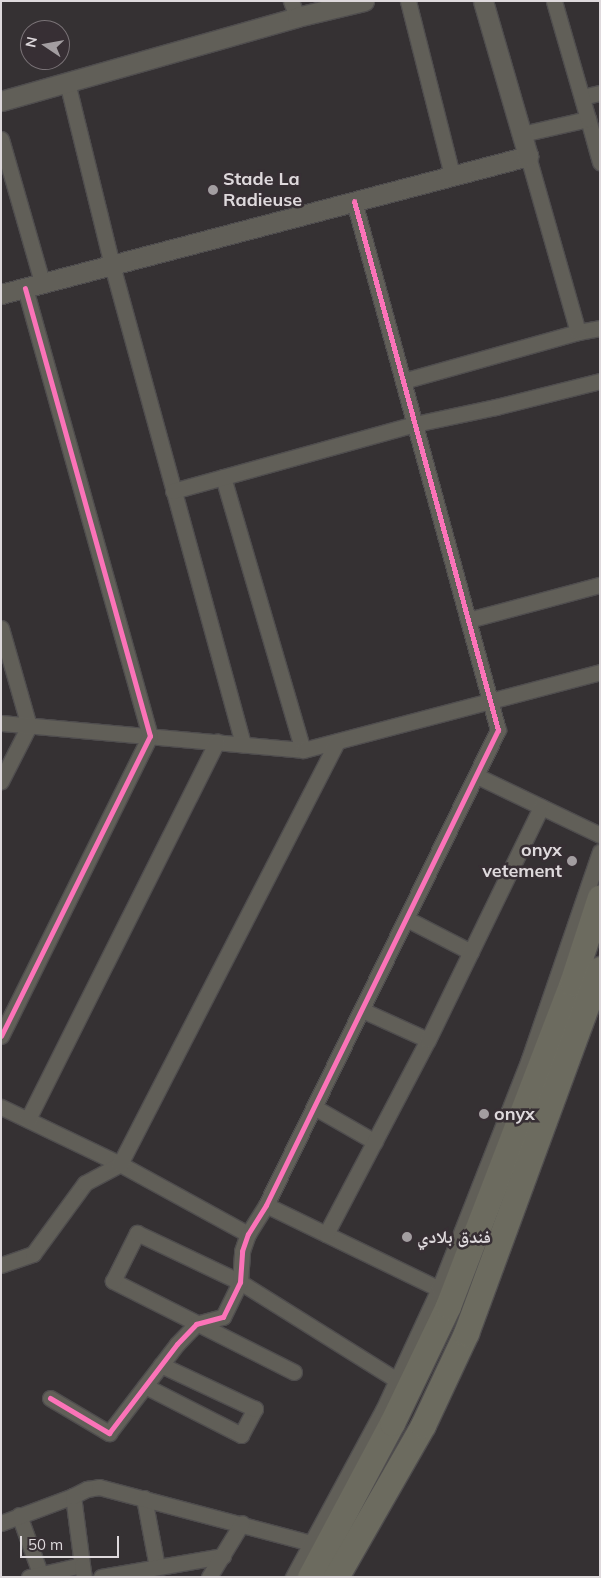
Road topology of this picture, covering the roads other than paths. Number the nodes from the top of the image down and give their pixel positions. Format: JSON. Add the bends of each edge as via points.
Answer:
{"nodes":[{"id":1,"x":364,"y":1,"type":"edge"},
{"id":2,"x":408,"y":1,"type":"edge"},
{"id":3,"x":484,"y":1,"type":"edge"},
{"id":4,"x":554,"y":1,"type":"edge"},
{"id":5,"x":294,"y":9,"type":"edge"},
{"id":6,"x":67,"y":82,"type":"junction"},
{"id":7,"x":600,"y":93,"type":"edge"},
{"id":8,"x":582,"y":97,"type":"junction"},
{"id":9,"x":1,"y":101,"type":"edge"},
{"id":10,"x":588,"y":119,"type":"junction"},
{"id":11,"x":522,"y":134,"type":"junction"},
{"id":12,"x":1,"y":139,"type":"edge"},
{"id":13,"x":528,"y":156,"type":"junction"},
{"id":14,"x":600,"y":162,"type":"edge"},
{"id":15,"x":452,"y":175,"type":"junction"},
{"id":16,"x":354,"y":201,"type":"junction"},
{"id":17,"x":112,"y":265,"type":"junction"},
{"id":18,"x":34,"y":285,"type":"junction"},
{"id":19,"x":1,"y":294,"type":"edge"},
{"id":20,"x":600,"y":328,"type":"edge"},
{"id":21,"x":578,"y":332,"type":"junction"},
{"id":22,"x":403,"y":381,"type":"junction"},
{"id":23,"x":600,"y":381,"type":"edge"},
{"id":24,"x":415,"y":424,"type":"junction"},
{"id":25,"x":223,"y":477,"type":"junction"},
{"id":26,"x":173,"y":491,"type":"junction"},
{"id":27,"x":600,"y":585,"type":"edge"},
{"id":28,"x":468,"y":620,"type":"junction"},
{"id":29,"x":1,"y":628,"type":"edge"},
{"id":30,"x":600,"y":672,"type":"edge"},
{"id":31,"x":490,"y":701,"type":"junction"},
{"id":32,"x":1,"y":723,"type":"edge"},
{"id":33,"x":29,"y":726,"type":"junction"},
{"id":34,"x":150,"y":736,"type":"junction"},
{"id":35,"x":217,"y":742,"type":"junction"},
{"id":36,"x":337,"y":742,"type":"junction"},
{"id":37,"x":243,"y":744,"type":"junction"},
{"id":38,"x":303,"y":750,"type":"junction"},
{"id":39,"x":477,"y":776,"type":"junction"},
{"id":40,"x":1,"y":781,"type":"edge"},
{"id":41,"x":541,"y":807,"type":"junction"},
{"id":42,"x":600,"y":835,"type":"edge"},
{"id":43,"x":600,"y":852,"type":"edge"},
{"id":44,"x":600,"y":897,"type":"edge"},
{"id":45,"x":407,"y":919,"type":"junction"},
{"id":46,"x":470,"y":952,"type":"junction"},
{"id":47,"x":600,"y":969,"type":"edge"},
{"id":48,"x":362,"y":1010,"type":"junction"},
{"id":49,"x":1,"y":1036,"type":"edge"},
{"id":50,"x":428,"y":1040,"type":"junction"},
{"id":51,"x":1,"y":1107,"type":"edge"},
{"id":52,"x":314,"y":1107,"type":"junction"},
{"id":53,"x":28,"y":1119,"type":"junction"},
{"id":54,"x":375,"y":1142,"type":"junction"},
{"id":55,"x":120,"y":1164,"type":"junction"},
{"id":56,"x":266,"y":1205,"type":"junction"},
{"id":57,"x":248,"y":1234,"type":"junction"},
{"id":58,"x":326,"y":1234,"type":"junction"},
{"id":59,"x":1,"y":1265,"type":"edge"},
{"id":60,"x":240,"y":1282,"type":"junction"},
{"id":61,"x":439,"y":1289,"type":"junction"},
{"id":62,"x":196,"y":1324,"type":"junction"},
{"id":63,"x":161,"y":1365,"type":"junction"},
{"id":64,"x":294,"y":1372,"type":"dead end"},
{"id":65,"x":397,"y":1380,"type":"junction"},
{"id":66,"x":145,"y":1386,"type":"junction"},
{"id":67,"x":50,"y":1398,"type":"dead end"},
{"id":68,"x":73,"y":1496,"type":"junction"},
{"id":69,"x":144,"y":1498,"type":"junction"},
{"id":70,"x":18,"y":1515,"type":"junction"},
{"id":71,"x":1,"y":1523,"type":"edge"},
{"id":72,"x":242,"y":1523,"type":"junction"},
{"id":73,"x":311,"y":1543,"type":"junction"},
{"id":74,"x":223,"y":1556,"type":"junction"},
{"id":75,"x":157,"y":1568,"type":"junction"},
{"id":76,"x":83,"y":1571,"type":"edge"},
{"id":77,"x":34,"y":1575,"type":"edge"},
{"id":78,"x":102,"y":1577,"type":"edge"},
{"id":79,"x":209,"y":1577,"type":"edge"},
{"id":80,"x":292,"y":1577,"type":"edge"},
{"id":81,"x":310,"y":1577,"type":"edge"},
{"id":82,"x":336,"y":1577,"type":"edge"}],
"edges":[{"from":1,"to":5,"type":"street"},
{"from":2,"to":15,"type":"street"},
{"from":3,"to":11,"type":"street"},
{"from":4,"to":8,"type":"street"},
{"from":5,"to":6,"type":"street"},
{"from":6,"to":9,"type":"street"},
{"from":6,"to":17,"type":"street"},
{"from":7,"to":8,"type":"street"},
{"from":8,"to":10,"type":"street"},
{"from":10,"to":11,"type":"street"},
{"from":10,"to":14,"type":"street"},
{"from":11,"to":13,"type":"street"},
{"from":12,"to":18,"type":"street"},
{"from":13,"to":15,"type":"street"},
{"from":13,"to":21,"type":"street"},
{"from":15,"to":16,"type":"street"},
{"from":16,"to":17,"type":"street"},
{"from":16,"to":22,"type":"street"},
{"from":17,"to":18,"type":"street"},
{"from":17,"to":26,"type":"street"},
{"from":18,"to":19,"type":"street"},
{"from":18,"to":34,"type":"street"},
{"from":20,"to":21,"type":"street"},
{"from":21,"to":22,"type":"street"},
{"from":22,"to":24,"type":"street"},
{"from":23,"to":24,"type":"street"},
{"from":24,"to":25,"type":"street"},
{"from":24,"to":28,"type":"street"},
{"from":25,"to":26,"type":"street"},
{"from":25,"to":38,"type":"street"},
{"from":26,"to":37,"type":"street"},
{"from":27,"to":28,"type":"street"},
{"from":28,"to":31,"type":"street"},
{"from":29,"to":33,"type":"street"},
{"from":30,"to":31,"type":"street"},
{"from":31,"to":36,"type":"street"},
{"from":31,"to":39,"type":"street","via":[[498,730]]},
{"from":32,"to":33,"type":"street"},
{"from":33,"to":34,"type":"street"},
{"from":33,"to":40,"type":"street"},
{"from":34,"to":35,"type":"street"},
{"from":34,"to":49,"type":"street"},
{"from":35,"to":37,"type":"street"},
{"from":35,"to":53,"type":"street"},
{"from":36,"to":38,"type":"street"},
{"from":36,"to":55,"type":"street"},
{"from":37,"to":38,"type":"street"},
{"from":39,"to":41,"type":"street"},
{"from":39,"to":45,"type":"street"},
{"from":41,"to":42,"type":"street"},
{"from":41,"to":46,"type":"street"},
{"from":43,"to":61,"type":"street","via":[[529,1058]]},
{"from":44,"to":81,"type":"highway","via":[[572,983],[448,1306],[392,1423]]},
{"from":45,"to":46,"type":"street"},
{"from":45,"to":48,"type":"street"},
{"from":46,"to":50,"type":"street"},
{"from":47,"to":82,"type":"highway","via":[[466,1333],[423,1425]]},
{"from":48,"to":50,"type":"street"},
{"from":48,"to":52,"type":"street"},
{"from":50,"to":54,"type":"street"},
{"from":51,"to":53,"type":"street"},
{"from":52,"to":54,"type":"street"},
{"from":52,"to":56,"type":"street"},
{"from":53,"to":55,"type":"street"},
{"from":54,"to":58,"type":"street"},
{"from":55,"to":57,"type":"street"},
{"from":55,"to":59,"type":"street","via":[[85,1183],[33,1254]]},
{"from":56,"to":57,"type":"street"},
{"from":56,"to":58,"type":"street"},
{"from":57,"to":60,"type":"street","via":[[242,1251]]},
{"from":58,"to":61,"type":"street"},
{"from":60,"to":62,"type":"street","via":[[223,1317]]},
{"from":60,"to":62,"type":"street","via":[[137,1233],[113,1281]]},
{"from":60,"to":65,"type":"street"},
{"from":61,"to":65,"type":"street"},
{"from":62,"to":63,"type":"street"},
{"from":62,"to":64,"type":"street"},
{"from":63,"to":66,"type":"street"},
{"from":63,"to":66,"type":"street","via":[[254,1408],[241,1435]]},
{"from":65,"to":73,"type":"street"},
{"from":66,"to":67,"type":"street","via":[[109,1433]]},
{"from":68,"to":69,"type":"street","via":[[99,1487]]},
{"from":68,"to":70,"type":"street"},
{"from":68,"to":76,"type":"street"},
{"from":69,"to":72,"type":"street"},
{"from":69,"to":75,"type":"street"},
{"from":70,"to":71,"type":"street"},
{"from":70,"to":77,"type":"street"},
{"from":72,"to":73,"type":"street"},
{"from":72,"to":74,"type":"street"},
{"from":73,"to":80,"type":"street"},
{"from":74,"to":75,"type":"street"},
{"from":74,"to":79,"type":"street"},
{"from":75,"to":78,"type":"street"},
{"from":76,"to":77,"type":"street"}]}
